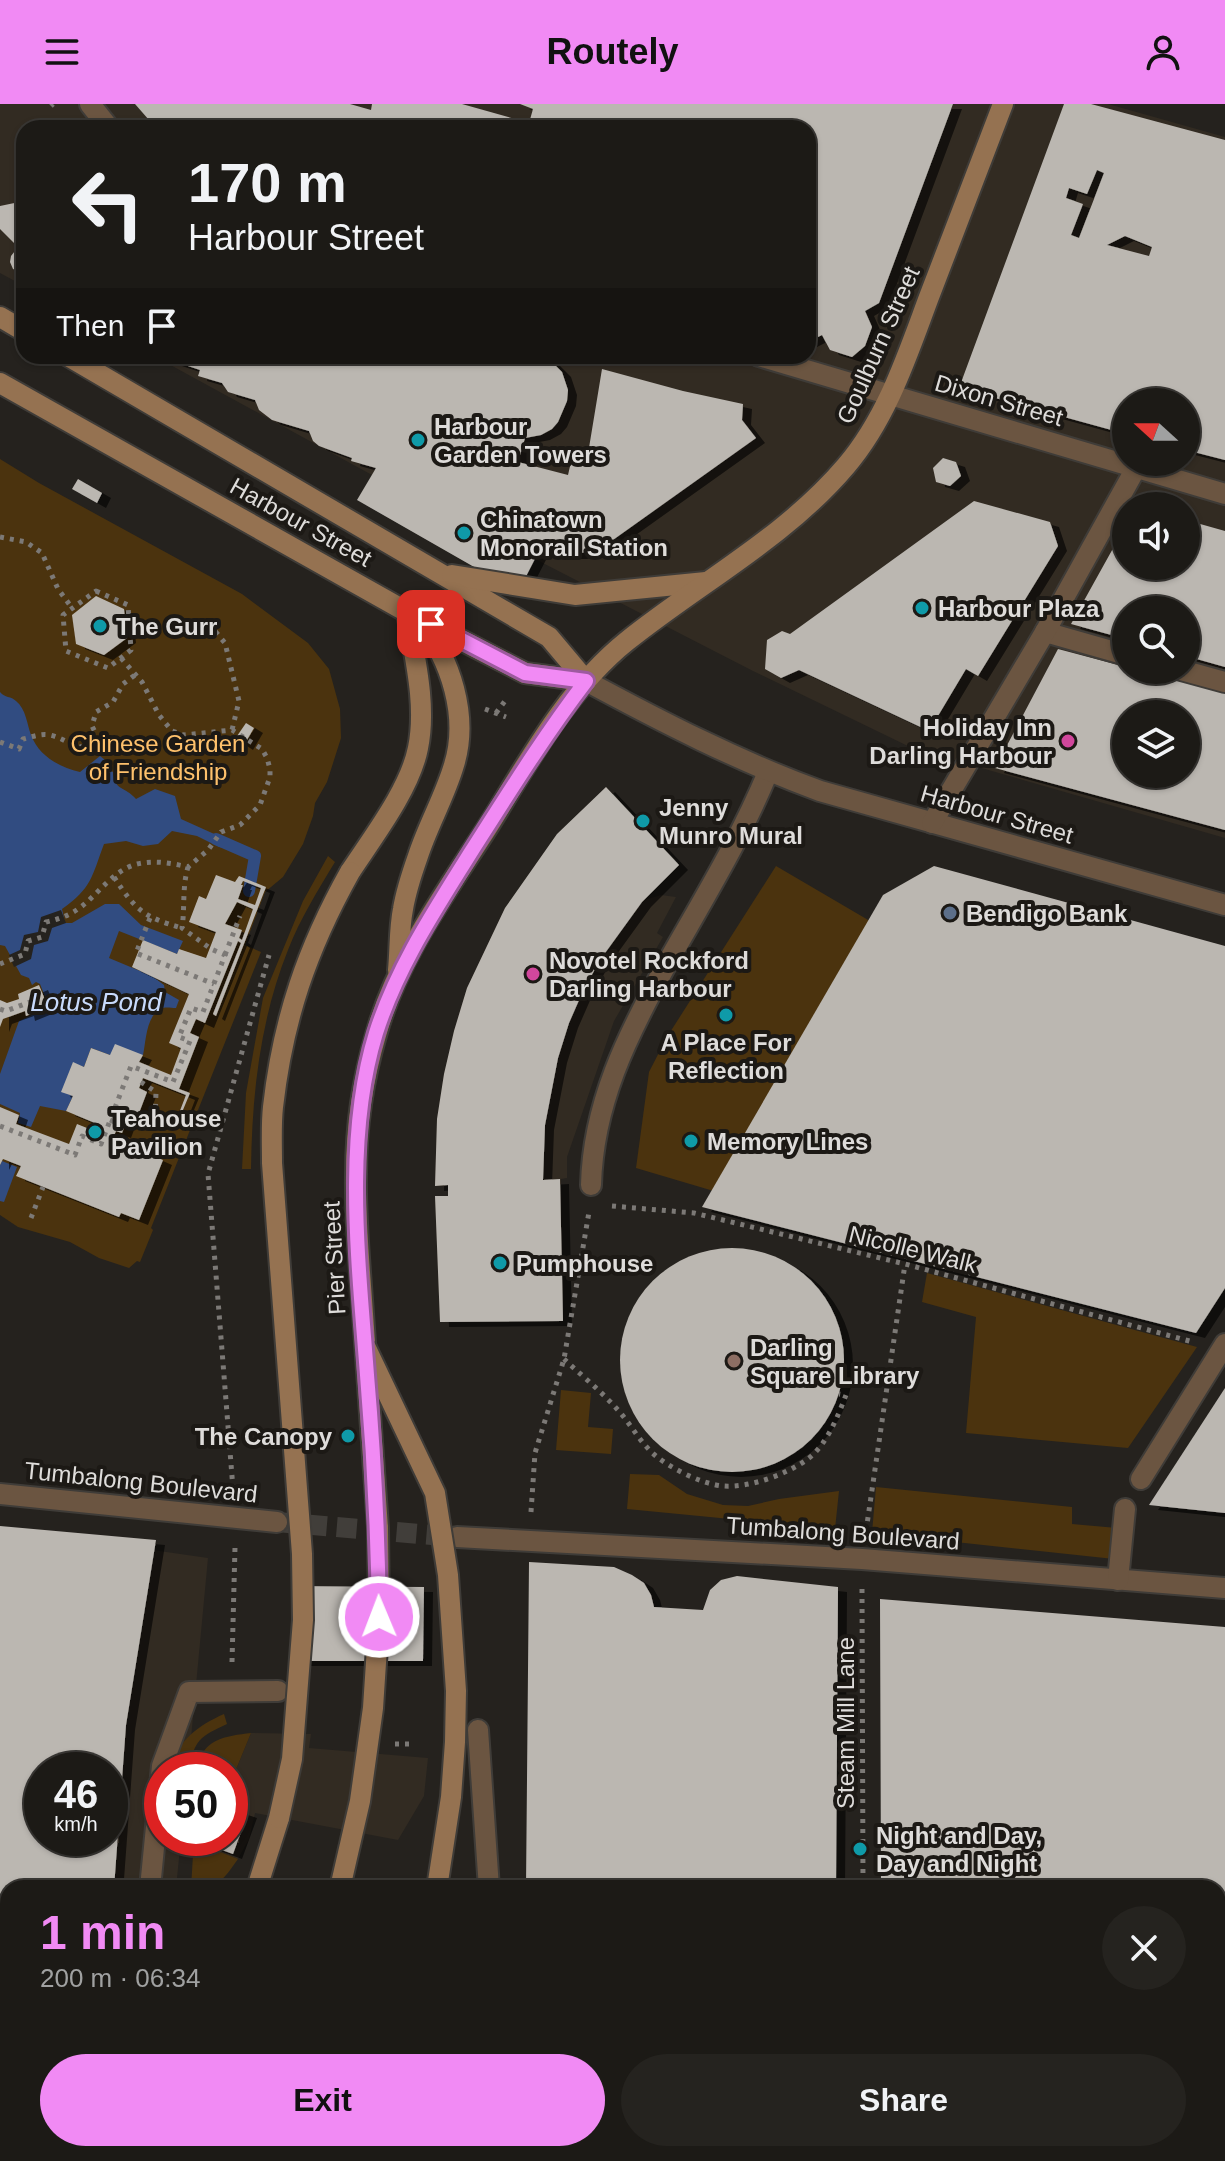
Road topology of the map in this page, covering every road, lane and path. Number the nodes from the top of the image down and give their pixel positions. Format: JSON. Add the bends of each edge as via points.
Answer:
{"nodes":[{"id":1,"x":90,"y":104,"type":"edge"},
{"id":2,"x":1003,"y":104,"type":"edge"},
{"id":3,"x":103,"y":120,"type":"edge"},
{"id":4,"x":82,"y":364,"type":"edge"},
{"id":5,"x":788,"y":364,"type":"edge"},
{"id":6,"x":0,"y":383,"type":"edge"},
{"id":7,"x":890,"y":396,"type":"junction"},
{"id":8,"x":1112,"y":461,"type":"edge"},
{"id":9,"x":1132,"y":476,"type":"edge"},
{"id":10,"x":1163,"y":476,"type":"edge"},
{"id":11,"x":1225,"y":494,"type":"edge"},
{"id":12,"x":0,"y":537,"type":"edge"},
{"id":13,"x":440,"y":573,"type":"junction"},
{"id":14,"x":708,"y":582,"type":"junction"},
{"id":15,"x":72,"y":608,"type":"junction"},
{"id":16,"x":407,"y":612,"type":"junction"},
{"id":17,"x":209,"y":624,"type":"dead end"},
{"id":18,"x":1045,"y":632,"type":"junction"},
{"id":19,"x":1112,"y":651,"type":"edge"},
{"id":20,"x":121,"y":658,"type":"junction"},
{"id":21,"x":135,"y":675,"type":"junction"},
{"id":22,"x":1200,"y":675,"type":"edge"},
{"id":23,"x":586,"y":681,"type":"junction"},
{"id":24,"x":1225,"y":682,"type":"edge"},
{"id":25,"x":505,"y":701,"type":"dead end"},
{"id":26,"x":478,"y":706,"type":"dead end"},
{"id":27,"x":496,"y":713,"type":"junction"},
{"id":28,"x":506,"y":717,"type":"dead end"},
{"id":29,"x":232,"y":730,"type":"junction"},
{"id":30,"x":0,"y":742,"type":"edge"},
{"id":31,"x":768,"y":772,"type":"junction"},
{"id":32,"x":932,"y":823,"type":"junction"},
{"id":33,"x":188,"y":867,"type":"junction"},
{"id":34,"x":114,"y":877,"type":"junction"},
{"id":35,"x":1225,"y":905,"type":"edge"},
{"id":36,"x":240,"y":916,"type":"dead end"},
{"id":37,"x":150,"y":918,"type":"junction"},
{"id":38,"x":182,"y":928,"type":"junction"},
{"id":39,"x":225,"y":955,"type":"junction"},
{"id":40,"x":269,"y":955,"type":"dead end"},
{"id":41,"x":0,"y":964,"type":"edge"},
{"id":42,"x":398,"y":977,"type":"junction"},
{"id":43,"x":214,"y":984,"type":"junction"},
{"id":44,"x":30,"y":1002,"type":"dead end"},
{"id":45,"x":0,"y":1009,"type":"edge"},
{"id":46,"x":141,"y":1082,"type":"dead end"},
{"id":47,"x":110,"y":1120,"type":"junction"},
{"id":48,"x":0,"y":1126,"type":"edge"},
{"id":49,"x":43,"y":1187,"type":"dead end"},
{"id":50,"x":591,"y":1194,"type":"junction"},
{"id":51,"x":31,"y":1218,"type":"dead end"},
{"id":52,"x":905,"y":1264,"type":"junction"},
{"id":53,"x":365,"y":1346,"type":"junction"},
{"id":54,"x":1223,"y":1347,"type":"edge"},
{"id":55,"x":564,"y":1359,"type":"junction"},
{"id":56,"x":839,"y":1394,"type":"dead end"},
{"id":57,"x":1141,"y":1479,"type":"dead end"},
{"id":58,"x":0,"y":1494,"type":"edge"},
{"id":59,"x":1125,"y":1509,"type":"dead end"},
{"id":60,"x":235,"y":1518,"type":"junction"},
{"id":61,"x":277,"y":1522,"type":"tunnel mouth"},
{"id":62,"x":457,"y":1537,"type":"tunnel mouth"},
{"id":63,"x":530,"y":1541,"type":"junction"},
{"id":64,"x":862,"y":1559,"type":"junction"},
{"id":65,"x":1118,"y":1580,"type":"junction"},
{"id":66,"x":1225,"y":1588,"type":"edge"},
{"id":67,"x":232,"y":1662,"type":"dead end"},
{"id":68,"x":278,"y":1691,"type":"dead end"},
{"id":69,"x":478,"y":1730,"type":"dead end"},
{"id":70,"x":398,"y":1744,"type":"dead end"},
{"id":71,"x":410,"y":1744,"type":"dead end"},
{"id":72,"x":151,"y":1880,"type":"edge"},
{"id":73,"x":260,"y":1880,"type":"edge"},
{"id":74,"x":342,"y":1880,"type":"edge"},
{"id":75,"x":438,"y":1880,"type":"edge"},
{"id":76,"x":488,"y":1880,"type":"edge"},
{"id":77,"x":863,"y":1880,"type":"edge"}],
"edges":[{"from":1,"to":3,"type":"street"},
{"from":2,"to":7,"type":"main road","name":"Goulburn Street"},
{"from":4,"to":13,"type":"main road","name":"Harbour Street"},
{"from":5,"to":7,"type":"street","name":"Dixon Street"},
{"from":6,"to":16,"type":"main road","name":"Harbour Street"},
{"from":7,"to":8,"type":"street","name":"Dixon Street"},
{"from":7,"to":14,"type":"main road","name":"Goulburn Street","via":[[866,441],[813,501]]},
{"from":9,"to":18,"type":"street"},
{"from":10,"to":11,"type":"street","name":"Dixon Street"},
{"from":12,"to":15,"type":"path","via":[[26,542],[42,553]]},
{"from":13,"to":14,"type":"main road","via":[[575,595]]},
{"from":13,"to":23,"type":"main road","name":"Harbour Street","via":[[549,637]]},
{"from":14,"to":23,"type":"main road","name":"Goulburn Street","via":[[626,641]]},
{"from":15,"to":20,"type":"path","via":[[63,615],[66,651],[108,668]]},
{"from":15,"to":20,"type":"path","via":[[96,591],[128,605],[131,650]]},
{"from":16,"to":23,"type":"main road","name":"Harbour Street","via":[[525,673]]},
{"from":16,"to":42,"type":"main road","via":[[436,643],[450,670],[459,741],[402,909]]},
{"from":16,"to":73,"type":"main road","bridge":true,"via":[[421,708],[419,747],[408,777],[328,911],[310,952],[292,1003],[272,1110],[303,1620],[292,1759]]},
{"from":17,"to":29,"type":"path","via":[[225,643],[239,701]]},
{"from":18,"to":19,"type":"street"},
{"from":18,"to":32,"type":"street"},
{"from":20,"to":21,"type":"path"},
{"from":21,"to":29,"type":"path","via":[[172,731],[184,735]]},
{"from":21,"to":30,"type":"path","via":[[113,702],[96,712],[95,741],[89,748],[42,734],[23,739],[19,749]]},
{"from":22,"to":24,"type":"street"},
{"from":23,"to":31,"type":"street","name":"Harbour Street"},
{"from":23,"to":42,"type":"main road","name":"Pier Street","via":[[541,742]]},
{"from":25,"to":27,"type":"path"},
{"from":26,"to":27,"type":"path"},
{"from":27,"to":28,"type":"path"},
{"from":29,"to":33,"type":"path","via":[[262,749],[270,777],[250,816],[221,832]]},
{"from":31,"to":32,"type":"street","name":"Harbour Street"},
{"from":31,"to":50,"type":"street","via":[[619,1056],[595,1139]]},
{"from":32,"to":35,"type":"street","name":"Harbour Street"},
{"from":33,"to":34,"type":"path","via":[[167,862],[135,865]]},
{"from":33,"to":38,"type":"path"},
{"from":34,"to":37,"type":"path"},
{"from":34,"to":41,"type":"path","via":[[64,918],[46,922],[42,937],[28,941],[25,954]]},
{"from":36,"to":39,"type":"path"},
{"from":37,"to":38,"type":"path"},
{"from":37,"to":43,"type":"path","via":[[136,953]]},
{"from":38,"to":39,"type":"path"},
{"from":39,"to":43,"type":"path"},
{"from":40,"to":60,"type":"path","via":[[208,1174]]},
{"from":42,"to":53,"type":"main road","name":"Pier Street","via":[[376,1034],[359,1134],[356,1173]]},
{"from":43,"to":47,"type":"path","via":[[203,1012],[191,1008],[179,1037],[190,1041],[173,1082],[131,1066]]},
{"from":44,"to":45,"type":"path"},
{"from":46,"to":47,"type":"path","via":[[156,1092],[155,1120],[133,1128]]},
{"from":47,"to":48,"type":"path","via":[[101,1144],[82,1136],[75,1155]]},
{"from":49,"to":51,"type":"path"},
{"from":50,"to":52,"type":"path","name":"Nicolle Walk"},
{"from":50,"to":55,"type":"path"},
{"from":52,"to":54,"type":"path","name":"Nicolle Walk"},
{"from":52,"to":64,"type":"path","name":"Steam Mill Lane"},
{"from":53,"to":74,"type":"main road","name":"Pier Street","bridge":true,"via":[[379,1617],[360,1801]]},
{"from":53,"to":75,"type":"main road","bridge":true,"via":[[435,1493],[448,1575],[455,1742]]},
{"from":54,"to":57,"type":"street"},
{"from":55,"to":56,"type":"path","via":[[619,1410],[656,1456],[677,1470],[723,1486],[782,1474],[811,1456],[834,1425],[846,1395]]},
{"from":55,"to":63,"type":"path","via":[[535,1453]]},
{"from":58,"to":60,"type":"street","name":"Tumbalong Boulevard"},
{"from":59,"to":65,"type":"street"},
{"from":60,"to":61,"type":"street","name":"Tumbalong Boulevard"},
{"from":60,"to":67,"type":"path"},
{"from":62,"to":63,"type":"street","name":"Tumbalong Boulevard"},
{"from":63,"to":64,"type":"street","name":"Tumbalong Boulevard"},
{"from":64,"to":65,"type":"street","name":"Tumbalong Boulevard"},
{"from":64,"to":77,"type":"path","name":"Steam Mill Lane"},
{"from":65,"to":66,"type":"street","name":"Tumbalong Boulevard"},
{"from":68,"to":72,"type":"street","via":[[189,1692],[162,1766]]},
{"from":69,"to":76,"type":"street"},
{"from":70,"to":71,"type":"path"}]}
